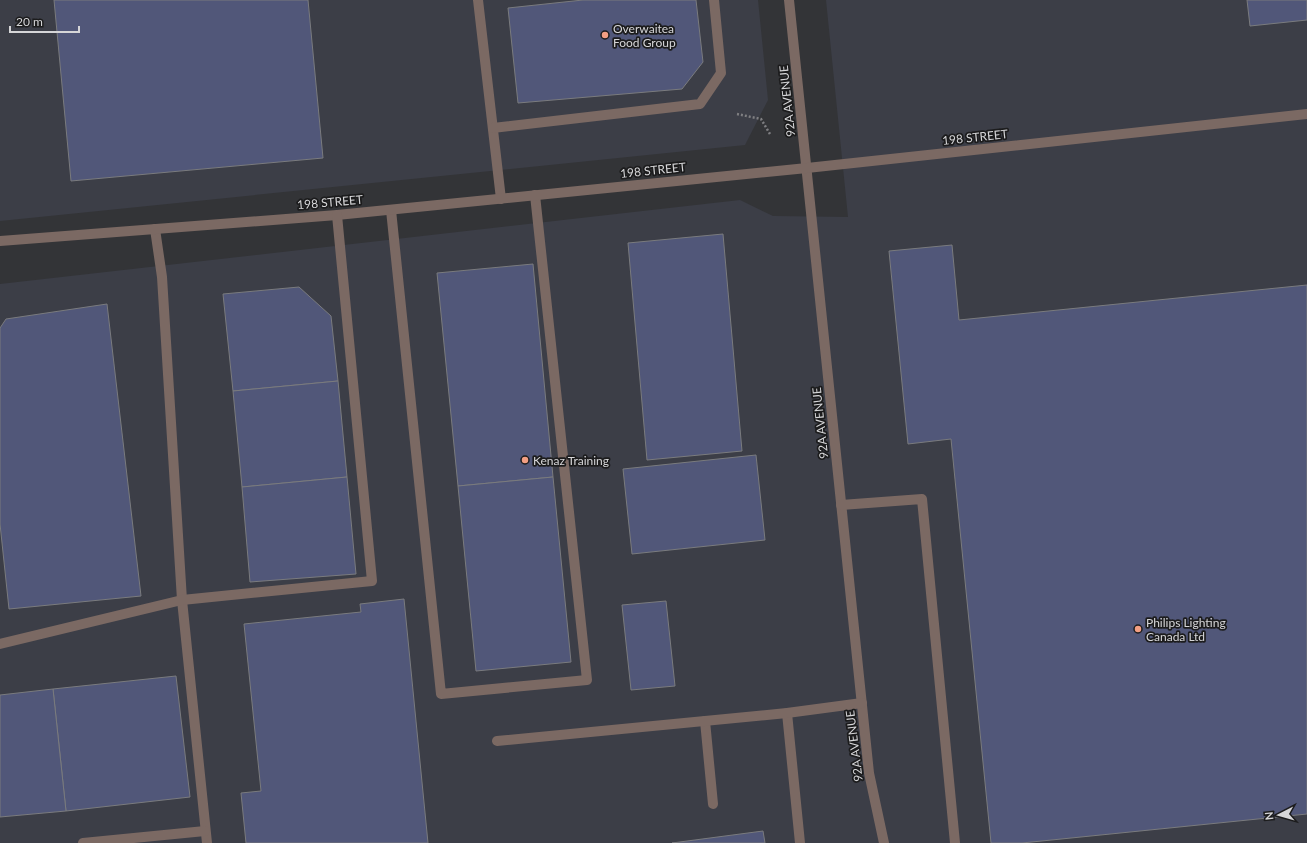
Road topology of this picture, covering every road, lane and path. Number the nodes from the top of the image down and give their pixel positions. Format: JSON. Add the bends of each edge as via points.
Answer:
{"nodes":[{"id":1,"x":478,"y":0,"type":"edge"},
{"id":2,"x":714,"y":0,"type":"edge"},
{"id":3,"x":789,"y":0,"type":"edge"},
{"id":4,"x":737,"y":114,"type":"dead end"},
{"id":5,"x":1307,"y":114,"type":"edge"},
{"id":6,"x":493,"y":128,"type":"junction"},
{"id":7,"x":770,"y":134,"type":"dead end"},
{"id":8,"x":807,"y":168,"type":"junction"},
{"id":9,"x":535,"y":195,"type":"junction"},
{"id":10,"x":501,"y":199,"type":"junction"},
{"id":11,"x":390,"y":210,"type":"junction"},
{"id":12,"x":337,"y":215,"type":"junction"},
{"id":13,"x":155,"y":229,"type":"junction"},
{"id":14,"x":0,"y":241,"type":"edge"},
{"id":15,"x":841,"y":505,"type":"junction"},
{"id":16,"x":182,"y":600,"type":"junction"},
{"id":17,"x":0,"y":644,"type":"edge"},
{"id":18,"x":862,"y":703,"type":"junction"},
{"id":19,"x":787,"y":713,"type":"junction"},
{"id":20,"x":705,"y":721,"type":"junction"},
{"id":21,"x":496,"y":741,"type":"dead end"},
{"id":22,"x":713,"y":804,"type":"dead end"},
{"id":23,"x":205,"y":831,"type":"junction"},
{"id":24,"x":83,"y":843,"type":"edge"},
{"id":25,"x":207,"y":843,"type":"edge"},
{"id":26,"x":800,"y":843,"type":"edge"},
{"id":27,"x":884,"y":843,"type":"edge"},
{"id":28,"x":954,"y":843,"type":"edge"}],
"edges":[{"from":1,"to":6,"type":"street"},
{"from":2,"to":6,"type":"street","via":[[721,73],[700,104]]},
{"from":3,"to":8,"type":"street","name":"92A AVENUE"},
{"from":4,"to":7,"type":"path","via":[[760,119]]},
{"from":5,"to":8,"type":"street","name":"198 STREET"},
{"from":6,"to":10,"type":"street"},
{"from":8,"to":9,"type":"street","name":"198 STREET"},
{"from":8,"to":15,"type":"street","name":"92A AVENUE"},
{"from":9,"to":10,"type":"street","name":"198 STREET"},
{"from":9,"to":11,"type":"street","via":[[587,680],[441,694]]},
{"from":10,"to":11,"type":"street","name":"198 STREET"},
{"from":11,"to":12,"type":"street","name":"198 STREET"},
{"from":12,"to":13,"type":"street","name":"198 STREET"},
{"from":12,"to":16,"type":"street","via":[[372,581]]},
{"from":13,"to":14,"type":"street","name":"198 STREET"},
{"from":13,"to":16,"type":"street","via":[[162,277]]},
{"from":15,"to":18,"type":"street","name":"92A AVENUE"},
{"from":15,"to":28,"type":"street","via":[[922,500]]},
{"from":16,"to":17,"type":"street"},
{"from":16,"to":23,"type":"street"},
{"from":18,"to":19,"type":"street"},
{"from":18,"to":27,"type":"street","name":"92A AVENUE","via":[[869,772]]},
{"from":19,"to":20,"type":"street"},
{"from":19,"to":26,"type":"street"},
{"from":20,"to":21,"type":"street"},
{"from":20,"to":22,"type":"street"},
{"from":23,"to":24,"type":"street"},
{"from":23,"to":25,"type":"street"}]}
